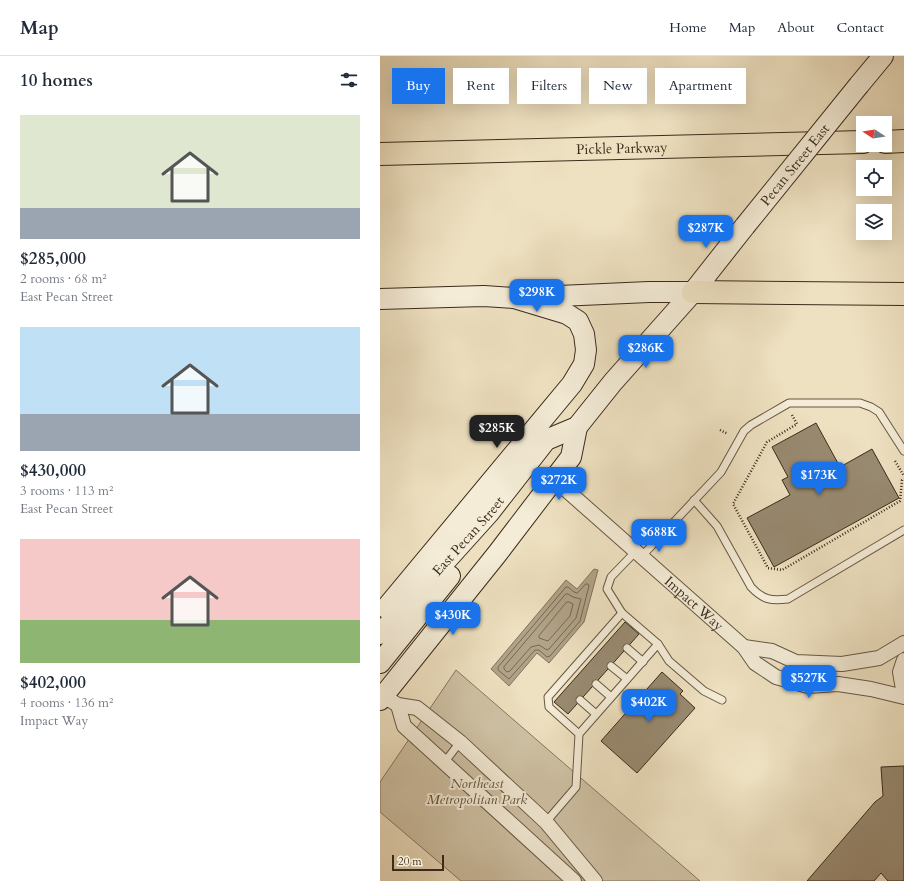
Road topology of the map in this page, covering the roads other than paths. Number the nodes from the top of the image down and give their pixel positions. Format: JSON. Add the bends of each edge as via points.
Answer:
{"nodes":[{"id":1,"x":883,"y":56,"type":"edge"},
{"id":2,"x":904,"y":141,"type":"edge"},
{"id":3,"x":856,"y":142,"type":"edge"},
{"id":4,"x":892,"y":142,"type":"edge"},
{"id":5,"x":380,"y":154,"type":"edge"},
{"id":6,"x":693,"y":292,"type":"junction"},
{"id":7,"x":904,"y":294,"type":"edge"},
{"id":8,"x":380,"y":298,"type":"edge"},
{"id":9,"x":514,"y":298,"type":"junction"},
{"id":10,"x":577,"y":427,"type":"junction"},
{"id":11,"x":904,"y":451,"type":"edge"},
{"id":12,"x":555,"y":480,"type":"junction"},
{"id":13,"x":694,"y":500,"type":"junction"},
{"id":14,"x":489,"y":513,"type":"junction"},
{"id":15,"x":904,"y":530,"type":"edge"},
{"id":16,"x":639,"y":553,"type":"junction"},
{"id":17,"x":622,"y":613,"type":"junction"},
{"id":18,"x":380,"y":616,"type":"edge"},
{"id":19,"x":380,"y":634,"type":"edge"},
{"id":20,"x":904,"y":643,"type":"edge"},
{"id":21,"x":658,"y":644,"type":"junction"},
{"id":22,"x":744,"y":647,"type":"junction"},
{"id":23,"x":627,"y":648,"type":"dead end"},
{"id":24,"x":904,"y":660,"type":"edge"},
{"id":25,"x":643,"y":662,"type":"junction"},
{"id":26,"x":380,"y":663,"type":"edge"},
{"id":27,"x":611,"y":666,"type":"dead end"},
{"id":28,"x":627,"y":679,"type":"junction"},
{"id":29,"x":596,"y":684,"type":"dead end"},
{"id":30,"x":904,"y":696,"type":"edge"},
{"id":31,"x":611,"y":697,"type":"junction"},
{"id":32,"x":385,"y":699,"type":"edge"},
{"id":33,"x":580,"y":700,"type":"dead end"},
{"id":34,"x":722,"y":700,"type":"dead end"},
{"id":35,"x":596,"y":714,"type":"junction"},
{"id":36,"x":579,"y":734,"type":"junction"},
{"id":37,"x":460,"y":742,"type":"junction"},
{"id":38,"x":444,"y":763,"type":"junction"},
{"id":39,"x":546,"y":822,"type":"junction"},
{"id":40,"x":574,"y":881,"type":"edge"},
{"id":41,"x":595,"y":881,"type":"edge"}],
"edges":[{"from":1,"to":6,"type":"main road","name":"Pecan Street East","bridge":true},
{"from":2,"to":4,"type":"highway"},
{"from":3,"to":5,"type":"highway","name":"Pickle Parkway"},
{"from":6,"to":7,"type":"highway"},
{"from":6,"to":9,"type":"main road"},
{"from":6,"to":10,"type":"main road","name":"East Pecan Street","via":[[613,382]]},
{"from":8,"to":9,"type":"main road"},
{"from":9,"to":18,"type":"main road","via":[[567,314],[578,321],[584,334],[584,364],[572,384]]},
{"from":10,"to":12,"type":"main road","name":"East Pecan Street","via":[[572,457]]},
{"from":10,"to":14,"type":"main road","name":"East Pecan Street","via":[[546,440]]},
{"from":11,"to":13,"type":"lane","via":[[879,412],[871,407],[860,403],[789,403],[751,424],[744,431],[721,472]]},
{"from":12,"to":16,"type":"street","name":"Impact Way"},
{"from":12,"to":32,"type":"main road","name":"East Pecan Street"},
{"from":13,"to":15,"type":"lane","via":[[717,526],[754,591],[758,595],[775,600],[788,599]]},
{"from":13,"to":16,"type":"lane"},
{"from":14,"to":19,"type":"main road","name":"East Pecan Street"},
{"from":14,"to":26,"type":"main road","via":[[488,530]]},
{"from":16,"to":17,"type":"lane","via":[[611,577],[607,589]]},
{"from":16,"to":22,"type":"street","name":"Impact Way"},
{"from":17,"to":21,"type":"lane"},
{"from":17,"to":36,"type":"lane","via":[[610,633],[564,685],[548,697],[549,708]]},
{"from":20,"to":22,"type":"street","via":[[879,658],[842,664],[796,662],[772,651]]},
{"from":21,"to":25,"type":"lane"},
{"from":21,"to":34,"type":"lane","via":[[669,661],[704,691]]},
{"from":22,"to":30,"type":"street","name":"Impact Way","via":[[754,664],[776,677],[808,686],[838,684]]},
{"from":23,"to":25,"type":"lane"},
{"from":24,"to":30,"type":"street","via":[[900,672]]},
{"from":25,"to":28,"type":"lane"},
{"from":27,"to":28,"type":"lane"},
{"from":28,"to":31,"type":"lane"},
{"from":29,"to":31,"type":"lane"},
{"from":31,"to":35,"type":"lane"},
{"from":32,"to":37,"type":"street","via":[[417,708]]},
{"from":32,"to":38,"type":"street","via":[[404,726]]},
{"from":33,"to":35,"type":"lane"},
{"from":35,"to":36,"type":"lane"},
{"from":36,"to":39,"type":"lane","via":[[576,787]]},
{"from":37,"to":38,"type":"lane"},
{"from":37,"to":39,"type":"street"},
{"from":38,"to":40,"type":"street"},
{"from":39,"to":41,"type":"street"}]}
